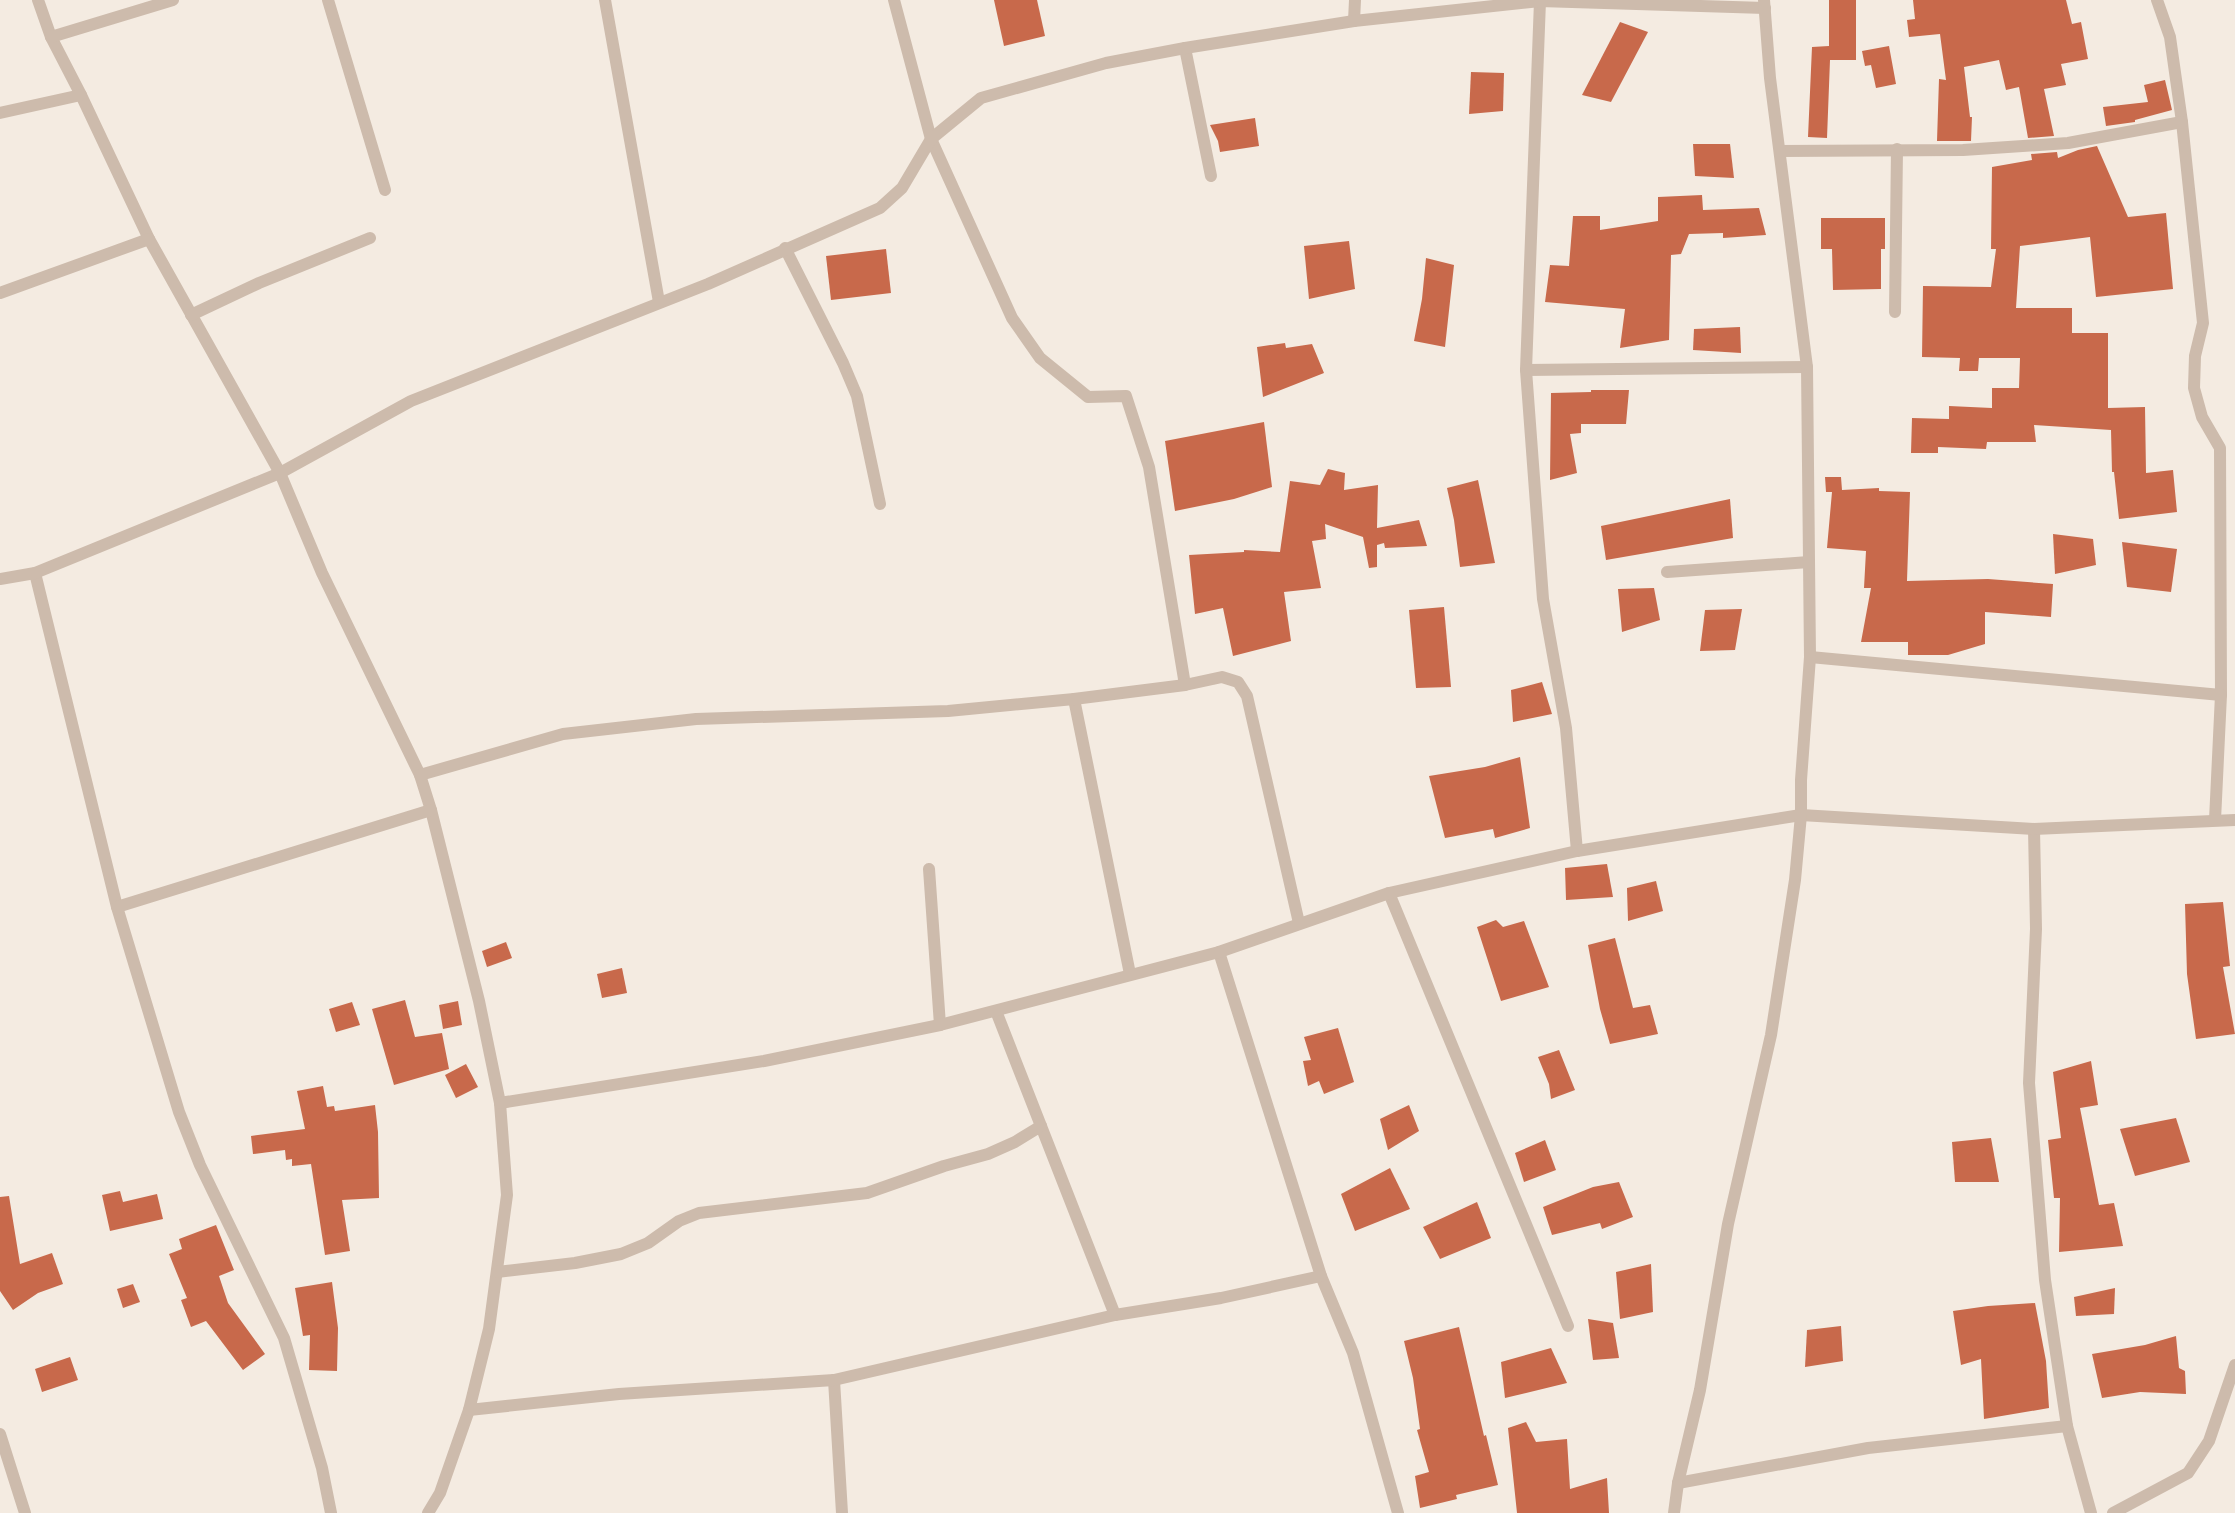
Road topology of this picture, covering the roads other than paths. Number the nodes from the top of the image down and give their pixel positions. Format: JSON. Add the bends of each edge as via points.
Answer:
{"nodes":[{"id":1,"x":38,"y":0,"type":"edge"},
{"id":2,"x":173,"y":0,"type":"edge"},
{"id":3,"x":328,"y":0,"type":"edge"},
{"id":4,"x":605,"y":0,"type":"edge"},
{"id":5,"x":894,"y":0,"type":"edge"},
{"id":6,"x":1355,"y":0,"type":"edge"},
{"id":7,"x":2157,"y":0,"type":"edge"},
{"id":8,"x":1540,"y":1,"type":"edge"},
{"id":9,"x":1764,"y":4,"type":"edge"},
{"id":10,"x":1354,"y":21,"type":"junction"},
{"id":11,"x":51,"y":37,"type":"junction"},
{"id":12,"x":1185,"y":48,"type":"junction"},
{"id":13,"x":82,"y":95,"type":"junction"},
{"id":14,"x":0,"y":113,"type":"edge"},
{"id":15,"x":2182,"y":122,"type":"junction"},
{"id":16,"x":932,"y":139,"type":"junction"},
{"id":17,"x":1896,"y":149,"type":"junction"},
{"id":18,"x":1780,"y":151,"type":"junction"},
{"id":19,"x":1211,"y":176,"type":"dead end"},
{"id":20,"x":384,"y":190,"type":"dead end"},
{"id":21,"x":370,"y":238,"type":"dead end"},
{"id":22,"x":149,"y":239,"type":"junction"},
{"id":23,"x":785,"y":248,"type":"junction"},
{"id":24,"x":0,"y":292,"type":"edge"},
{"id":25,"x":659,"y":302,"type":"junction"},
{"id":26,"x":1895,"y":312,"type":"dead end"},
{"id":27,"x":191,"y":315,"type":"junction"},
{"id":28,"x":1807,"y":366,"type":"junction"},
{"id":29,"x":1526,"y":370,"type":"junction"},
{"id":30,"x":280,"y":473,"type":"junction"},
{"id":31,"x":880,"y":504,"type":"dead end"},
{"id":32,"x":1809,"y":562,"type":"junction"},
{"id":33,"x":1667,"y":572,"type":"dead end"},
{"id":34,"x":36,"y":573,"type":"junction"},
{"id":35,"x":0,"y":579,"type":"edge"},
{"id":36,"x":1810,"y":657,"type":"junction"},
{"id":37,"x":1185,"y":685,"type":"junction"},
{"id":38,"x":2221,"y":695,"type":"junction"},
{"id":39,"x":1074,"y":699,"type":"junction"},
{"id":40,"x":420,"y":775,"type":"junction"},
{"id":41,"x":432,"y":810,"type":"junction"},
{"id":42,"x":1801,"y":815,"type":"junction"},
{"id":43,"x":2215,"y":820,"type":"junction"},
{"id":44,"x":2235,"y":820,"type":"edge"},
{"id":45,"x":2034,"y":829,"type":"junction"},
{"id":46,"x":1577,"y":851,"type":"junction"},
{"id":47,"x":929,"y":869,"type":"dead end"},
{"id":48,"x":1388,"y":893,"type":"junction"},
{"id":49,"x":117,"y":907,"type":"junction"},
{"id":50,"x":1299,"y":923,"type":"junction"},
{"id":51,"x":1219,"y":952,"type":"junction"},
{"id":52,"x":1130,"y":974,"type":"junction"},
{"id":53,"x":996,"y":1011,"type":"junction"},
{"id":54,"x":940,"y":1025,"type":"junction"},
{"id":55,"x":500,"y":1103,"type":"junction"},
{"id":56,"x":1041,"y":1126,"type":"junction"},
{"id":57,"x":497,"y":1272,"type":"junction"},
{"id":58,"x":1321,"y":1276,"type":"junction"},
{"id":59,"x":1115,"y":1315,"type":"junction"},
{"id":60,"x":1568,"y":1326,"type":"dead end"},
{"id":61,"x":2235,"y":1365,"type":"edge"},
{"id":62,"x":834,"y":1380,"type":"junction"},
{"id":63,"x":469,"y":1410,"type":"junction"},
{"id":64,"x":2067,"y":1426,"type":"junction"},
{"id":65,"x":0,"y":1434,"type":"edge"},
{"id":66,"x":1678,"y":1483,"type":"junction"},
{"id":67,"x":25,"y":1513,"type":"edge"},
{"id":68,"x":331,"y":1513,"type":"edge"},
{"id":69,"x":428,"y":1513,"type":"edge"},
{"id":70,"x":842,"y":1513,"type":"edge"},
{"id":71,"x":1398,"y":1513,"type":"edge"},
{"id":72,"x":1674,"y":1513,"type":"edge"},
{"id":73,"x":2092,"y":1513,"type":"edge"},
{"id":74,"x":2113,"y":1513,"type":"edge"}],
"edges":[{"from":1,"to":11,"type":"street"},
{"from":2,"to":11,"type":"street"},
{"from":3,"to":20,"type":"street"},
{"from":4,"to":25,"type":"street"},
{"from":5,"to":16,"type":"street"},
{"from":6,"to":10,"type":"street"},
{"from":7,"to":15,"type":"street","via":[[2170,37]]},
{"from":8,"to":9,"type":"street"},
{"from":8,"to":10,"type":"street"},
{"from":8,"to":29,"type":"street"},
{"from":9,"to":18,"type":"street"},
{"from":10,"to":12,"type":"street"},
{"from":11,"to":13,"type":"street"},
{"from":12,"to":16,"type":"street","via":[[1106,63],[981,98]]},
{"from":12,"to":19,"type":"street"},
{"from":13,"to":14,"type":"street"},
{"from":13,"to":22,"type":"street"},
{"from":15,"to":17,"type":"street","via":[[2068,143],[1963,150]]},
{"from":15,"to":38,"type":"street","via":[[2203,323],[2195,356],[2194,388],[2202,417],[2220,448]]},
{"from":16,"to":23,"type":"street","via":[[902,188],[880,208]]},
{"from":16,"to":37,"type":"street","via":[[1012,318],[1040,358],[1088,398],[1126,396],[1149,467]]},
{"from":17,"to":18,"type":"street"},
{"from":17,"to":26,"type":"street"},
{"from":18,"to":28,"type":"street"},
{"from":21,"to":27,"type":"street","via":[[259,283]]},
{"from":22,"to":24,"type":"street"},
{"from":22,"to":27,"type":"street"},
{"from":23,"to":25,"type":"street","via":[[708,284]]},
{"from":23,"to":31,"type":"street","via":[[857,396]]},
{"from":25,"to":30,"type":"street","via":[[411,401]]},
{"from":27,"to":30,"type":"street"},
{"from":28,"to":29,"type":"street"},
{"from":28,"to":32,"type":"street"},
{"from":29,"to":46,"type":"street","via":[[1543,599],[1566,728]]},
{"from":30,"to":34,"type":"street"},
{"from":30,"to":40,"type":"street","via":[[322,573]]},
{"from":32,"to":33,"type":"street"},
{"from":32,"to":36,"type":"street"},
{"from":34,"to":35,"type":"street"},
{"from":34,"to":49,"type":"street"},
{"from":36,"to":38,"type":"street"},
{"from":36,"to":42,"type":"street"},
{"from":37,"to":39,"type":"street"},
{"from":37,"to":50,"type":"street","via":[[1222,677],[1238,682],[1247,696]]},
{"from":38,"to":43,"type":"street"},
{"from":39,"to":40,"type":"street","via":[[948,711],[696,719],[563,734]]},
{"from":39,"to":52,"type":"street"},
{"from":40,"to":41,"type":"street"},
{"from":41,"to":49,"type":"street"},
{"from":41,"to":55,"type":"street"},
{"from":42,"to":45,"type":"street"},
{"from":42,"to":46,"type":"street"},
{"from":42,"to":66,"type":"street","via":[[1796,880],[1771,1035],[1728,1224],[1700,1390]]},
{"from":43,"to":44,"type":"street"},
{"from":43,"to":45,"type":"street"},
{"from":45,"to":64,"type":"street","via":[[2036,929],[2029,1083],[2046,1280]]},
{"from":46,"to":48,"type":"street"},
{"from":47,"to":54,"type":"street"},
{"from":48,"to":50,"type":"street"},
{"from":48,"to":60,"type":"street"},
{"from":49,"to":68,"type":"street","via":[[179,1112],[200,1165],[284,1338],[322,1468]]},
{"from":50,"to":51,"type":"street"},
{"from":51,"to":52,"type":"street"},
{"from":51,"to":58,"type":"street"},
{"from":52,"to":53,"type":"street"},
{"from":53,"to":54,"type":"street"},
{"from":53,"to":56,"type":"street"},
{"from":54,"to":55,"type":"street","via":[[764,1061]]},
{"from":55,"to":57,"type":"street","via":[[507,1195]]},
{"from":56,"to":57,"type":"street","via":[[988,1154],[867,1192],[699,1213],[679,1221],[648,1244],[621,1254]]},
{"from":56,"to":59,"type":"street"},
{"from":57,"to":63,"type":"street","via":[[489,1329]]},
{"from":58,"to":59,"type":"street","via":[[1221,1298]]},
{"from":58,"to":71,"type":"street","via":[[1353,1353]]},
{"from":59,"to":62,"type":"street"},
{"from":61,"to":74,"type":"street","via":[[2209,1441],[2188,1473]]},
{"from":62,"to":63,"type":"street","via":[[619,1394]]},
{"from":62,"to":70,"type":"street"},
{"from":63,"to":69,"type":"street","via":[[440,1493]]},
{"from":64,"to":66,"type":"street","via":[[1868,1448]]},
{"from":64,"to":73,"type":"street"},
{"from":65,"to":67,"type":"street"},
{"from":66,"to":72,"type":"street"}]}
